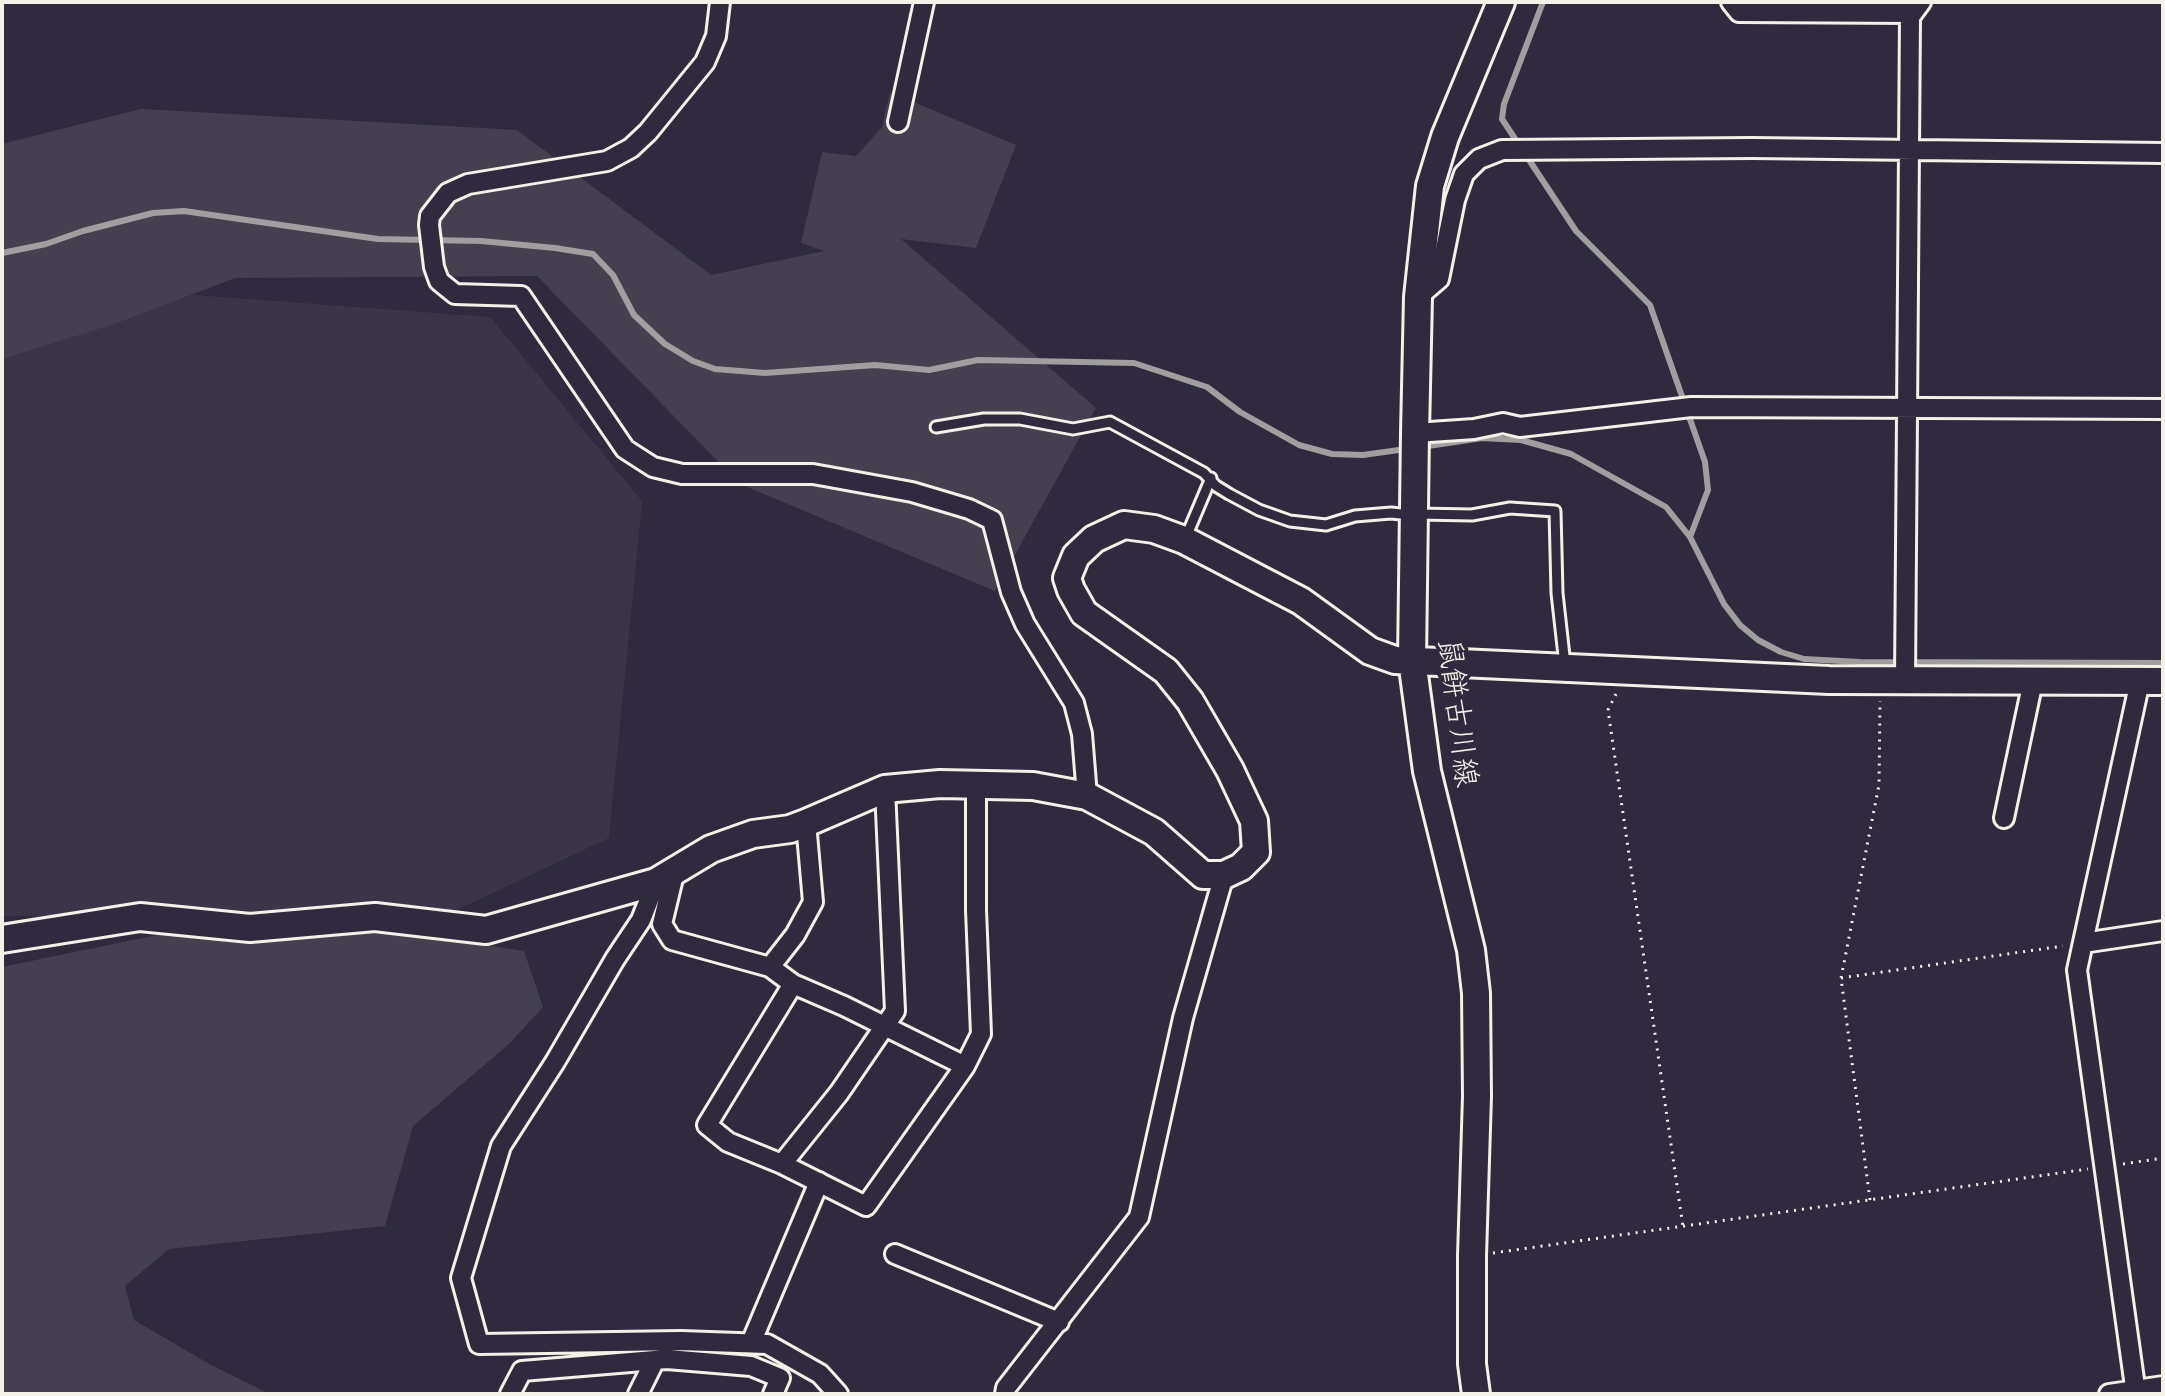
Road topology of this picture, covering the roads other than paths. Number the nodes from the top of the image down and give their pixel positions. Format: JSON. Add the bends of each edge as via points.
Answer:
{"nodes":[{"id":1,"x":720,"y":2,"type":"edge"},
{"id":2,"x":924,"y":2,"type":"edge"},
{"id":3,"x":1501,"y":2,"type":"edge"},
{"id":4,"x":1731,"y":2,"type":"edge"},
{"id":5,"x":1917,"y":8,"type":"edge"},
{"id":6,"x":898,"y":122,"type":"dead end"},
{"id":7,"x":1909,"y":151,"type":"junction"},
{"id":8,"x":2163,"y":153,"type":"edge"},
{"id":9,"x":1418,"y":297,"type":"junction"},
{"id":10,"x":1907,"y":408,"type":"junction"},
{"id":11,"x":2163,"y":409,"type":"edge"},
{"id":12,"x":936,"y":427,"type":"dead end"},
{"id":13,"x":1415,"y":442,"type":"junction"},
{"id":14,"x":1211,"y":478,"type":"junction"},
{"id":15,"x":1408,"y":514,"type":"junction"},
{"id":16,"x":1184,"y":540,"type":"junction"},
{"id":17,"x":1412,"y":660,"type":"junction"},
{"id":18,"x":1566,"y":668,"type":"junction"},
{"id":19,"x":1896,"y":678,"type":"junction"},
{"id":20,"x":2033,"y":681,"type":"junction"},
{"id":21,"x":2152,"y":681,"type":"edge"},
{"id":22,"x":976,"y":785,"type":"junction"},
{"id":23,"x":885,"y":789,"type":"junction"},
{"id":24,"x":1087,"y":796,"type":"junction"},
{"id":25,"x":2004,"y":818,"type":"dead end"},
{"id":26,"x":806,"y":823,"type":"junction"},
{"id":27,"x":1224,"y":875,"type":"junction"},
{"id":28,"x":665,"y":876,"type":"junction"},
{"id":29,"x":2163,"y":931,"type":"edge"},
{"id":30,"x":2,"y":939,"type":"edge"},
{"id":31,"x":2083,"y":943,"type":"junction"},
{"id":32,"x":770,"y":967,"type":"junction"},
{"id":33,"x":793,"y":984,"type":"junction"},
{"id":34,"x":884,"y":1028,"type":"junction"},
{"id":35,"x":965,"y":1066,"type":"junction"},
{"id":36,"x":782,"y":1164,"type":"junction"},
{"id":37,"x":819,"y":1182,"type":"junction"},
{"id":38,"x":895,"y":1254,"type":"dead end"},
{"id":39,"x":1059,"y":1322,"type":"junction"},
{"id":40,"x":751,"y":1343,"type":"junction"},
{"id":41,"x":655,"y":1360,"type":"dead end"},
{"id":42,"x":2163,"y":1386,"type":"edge"},
{"id":43,"x":2136,"y":1392,"type":"edge"},
{"id":44,"x":510,"y":1394,"type":"edge"},
{"id":45,"x":638,"y":1394,"type":"edge"},
{"id":46,"x":773,"y":1394,"type":"edge"},
{"id":47,"x":838,"y":1394,"type":"edge"},
{"id":48,"x":1005,"y":1394,"type":"edge"},
{"id":49,"x":1476,"y":1394,"type":"edge"},
{"id":50,"x":2109,"y":1394,"type":"edge"}],
"edges":[{"from":1,"to":24,"type":"street","via":[[716,36],[705,62],[631,148],[607,161],[468,184],[448,193],[429,225],[439,281],[455,294],[521,296],[625,449],[653,467],[682,474],[813,474],[912,492],[992,520],[1025,624],[1074,703]]},
{"from":2,"to":6,"type":"street"},
{"from":3,"to":9,"type":"street","name":"鼠餅古川線","via":[[1430,186]]},
{"from":4,"to":5,"type":"street","via":[[1739,12]]},
{"from":5,"to":7,"type":"street","via":[[1910,17]]},
{"from":7,"to":8,"type":"street"},
{"from":7,"to":9,"type":"street","via":[[1506,150],[1479,159],[1464,174],[1439,279]]},
{"from":7,"to":10,"type":"street"},
{"from":9,"to":13,"type":"street","name":"鼠餅古川線"},
{"from":10,"to":11,"type":"street"},
{"from":10,"to":13,"type":"street","via":[[1684,407],[1520,427],[1503,423]]},
{"from":10,"to":19,"type":"street","via":[[1905,651]]},
{"from":12,"to":14,"type":"lane","via":[[984,419],[1020,419],[1073,429],[1110,422]]},
{"from":13,"to":15,"type":"street","name":"鼠餅古川線"},
{"from":14,"to":15,"type":"lane","via":[[1229,494],[1290,521],[1326,525],[1355,516]]},
{"from":14,"to":16,"type":"lane"},
{"from":15,"to":17,"type":"street","name":"鼠餅古川線"},
{"from":15,"to":18,"type":"lane","via":[[1555,511]]},
{"from":16,"to":17,"type":"street","via":[[1301,601],[1370,651]]},
{"from":16,"to":27,"type":"street","via":[[1124,525],[1094,539],[1076,556],[1067,578],[1084,613],[1166,671],[1230,770],[1254,821],[1256,852]]},
{"from":17,"to":18,"type":"street"},
{"from":17,"to":49,"type":"street","name":"鼠餅古川線","via":[[1427,771],[1471,950],[1476,993]]},
{"from":18,"to":19,"type":"street","via":[[1717,677]]},
{"from":19,"to":20,"type":"street"},
{"from":20,"to":21,"type":"street"},
{"from":20,"to":25,"type":"street"},
{"from":21,"to":31,"type":"street"},
{"from":22,"to":23,"type":"street"},
{"from":22,"to":24,"type":"street","via":[[1033,786]]},
{"from":22,"to":35,"type":"street","via":[[981,1034]]},
{"from":23,"to":26,"type":"street"},
{"from":23,"to":34,"type":"street","via":[[895,1011]]},
{"from":24,"to":27,"type":"street","via":[[1154,832],[1203,875]]},
{"from":26,"to":28,"type":"street","via":[[711,849]]},
{"from":26,"to":32,"type":"street","via":[[813,902]]},
{"from":27,"to":39,"type":"street","via":[[1183,1018],[1139,1217]]},
{"from":28,"to":30,"type":"street","via":[[486,930],[375,917],[250,928],[140,917]]},
{"from":28,"to":32,"type":"street","via":[[662,924],[672,940]]},
{"from":28,"to":40,"type":"street","via":[[501,1146],[461,1278],[479,1344]]},
{"from":29,"to":31,"type":"street"},
{"from":31,"to":43,"type":"street","via":[[2077,970]]},
{"from":32,"to":33,"type":"street"},
{"from":33,"to":34,"type":"street"},
{"from":33,"to":36,"type":"street","via":[[707,1125],[728,1142]]},
{"from":34,"to":35,"type":"street"},
{"from":34,"to":36,"type":"street"},
{"from":35,"to":37,"type":"street","via":[[866,1206]]},
{"from":36,"to":37,"type":"street"},
{"from":37,"to":40,"type":"street"},
{"from":38,"to":39,"type":"street"},
{"from":39,"to":48,"type":"street"},
{"from":40,"to":47,"type":"street","via":[[767,1344],[820,1374]]},
{"from":41,"to":45,"type":"street"},
{"from":42,"to":43,"type":"street"},
{"from":43,"to":50,"type":"street"},
{"from":44,"to":46,"type":"street","via":[[522,1371],[667,1359],[751,1366],[780,1378]]}]}
